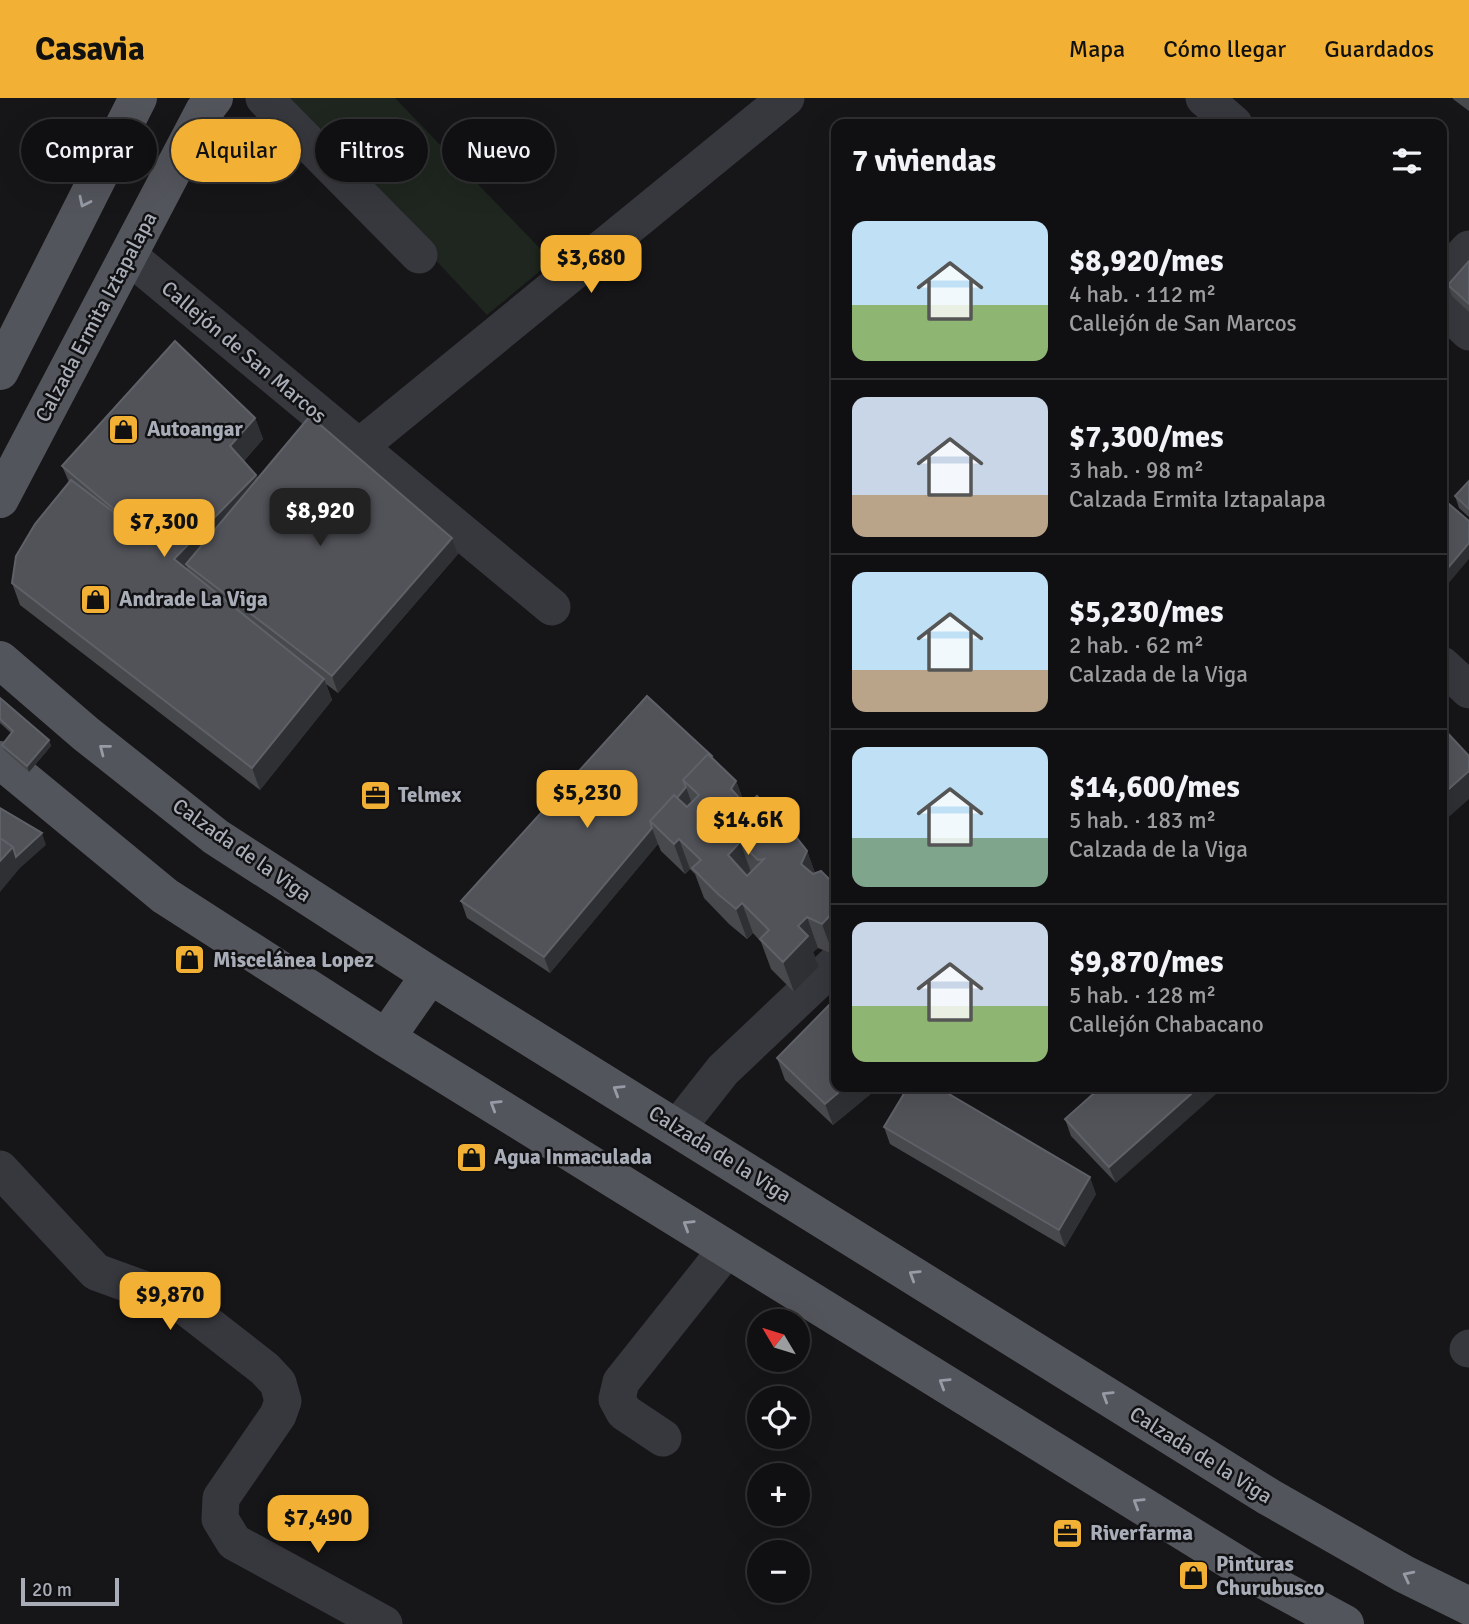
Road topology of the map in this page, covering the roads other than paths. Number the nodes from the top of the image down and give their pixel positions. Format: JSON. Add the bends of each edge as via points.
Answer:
{"nodes":[{"id":1,"x":138,"y":98,"type":"edge"},
{"id":2,"x":214,"y":98,"type":"edge"},
{"id":3,"x":264,"y":98,"type":"edge"},
{"id":4,"x":786,"y":98,"type":"edge"},
{"id":5,"x":1204,"y":98,"type":"edge"},
{"id":6,"x":1228,"y":119,"type":"edge"},
{"id":7,"x":1469,"y":248,"type":"edge"},
{"id":8,"x":419,"y":255,"type":"dead end"},
{"id":9,"x":129,"y":256,"type":"junction"},
{"id":10,"x":1447,"y":272,"type":"edge"},
{"id":11,"x":1447,"y":311,"type":"edge"},
{"id":12,"x":1469,"y":332,"type":"edge"},
{"id":13,"x":0,"y":371,"type":"edge"},
{"id":14,"x":359,"y":447,"type":"junction"},
{"id":15,"x":0,"y":499,"type":"edge"},
{"id":16,"x":552,"y":607,"type":"dead end"},
{"id":17,"x":0,"y":660,"type":"edge"},
{"id":18,"x":1447,"y":669,"type":"edge"},
{"id":19,"x":1469,"y":690,"type":"edge"},
{"id":20,"x":0,"y":760,"type":"edge"},
{"id":21,"x":831,"y":967,"type":"edge"},
{"id":22,"x":430,"y":975,"type":"junction"},
{"id":23,"x":386,"y":1038,"type":"junction"},
{"id":24,"x":678,"y":1127,"type":"junction"},
{"id":25,"x":0,"y":1169,"type":"edge"},
{"id":26,"x":727,"y":1250,"type":"junction"},
{"id":27,"x":663,"y":1438,"type":"dead end"},
{"id":28,"x":1469,"y":1605,"type":"edge"},
{"id":29,"x":384,"y":1624,"type":"edge"},
{"id":30,"x":1345,"y":1624,"type":"edge"}],
"edges":[{"from":1,"to":13,"type":"main road","one_way":true},
{"from":2,"to":9,"type":"main road","name":"Calzada Ermita Iztapalapa"},
{"from":3,"to":8,"type":"street"},
{"from":4,"to":14,"type":"street"},
{"from":5,"to":6,"type":"street"},
{"from":7,"to":10,"type":"street"},
{"from":9,"to":14,"type":"street","name":"Callejón de San Marcos"},
{"from":9,"to":15,"type":"main road","name":"Calzada Ermita Iztapalapa"},
{"from":11,"to":12,"type":"street"},
{"from":14,"to":16,"type":"street","name":"Callejón de San Marcos"},
{"from":22,"to":17,"type":"main road","name":"Calzada de la Viga","one_way":true,"via":[[216,837]]},
{"from":18,"to":19,"type":"street"},
{"from":20,"to":23,"type":"main road","via":[[165,896]]},
{"from":21,"to":24,"type":"street","via":[[723,1070]]},
{"from":22,"to":23,"type":"main road"},
{"from":24,"to":22,"type":"main road","name":"Calzada de la Viga","one_way":true},
{"from":26,"to":23,"type":"main road","one_way":true},
{"from":28,"to":24,"type":"main road","name":"Calzada de la Viga","one_way":true,"via":[[1404,1574],[1269,1497]]},
{"from":25,"to":29,"type":"street","via":[[96,1272],[178,1302],[278,1383],[283,1401],[278,1415],[221,1498],[220,1518],[234,1542]]},
{"from":26,"to":27,"type":"street","via":[[621,1382],[617,1399],[624,1412]]},
{"from":30,"to":26,"type":"main road","one_way":true,"via":[[1251,1573]]}]}
